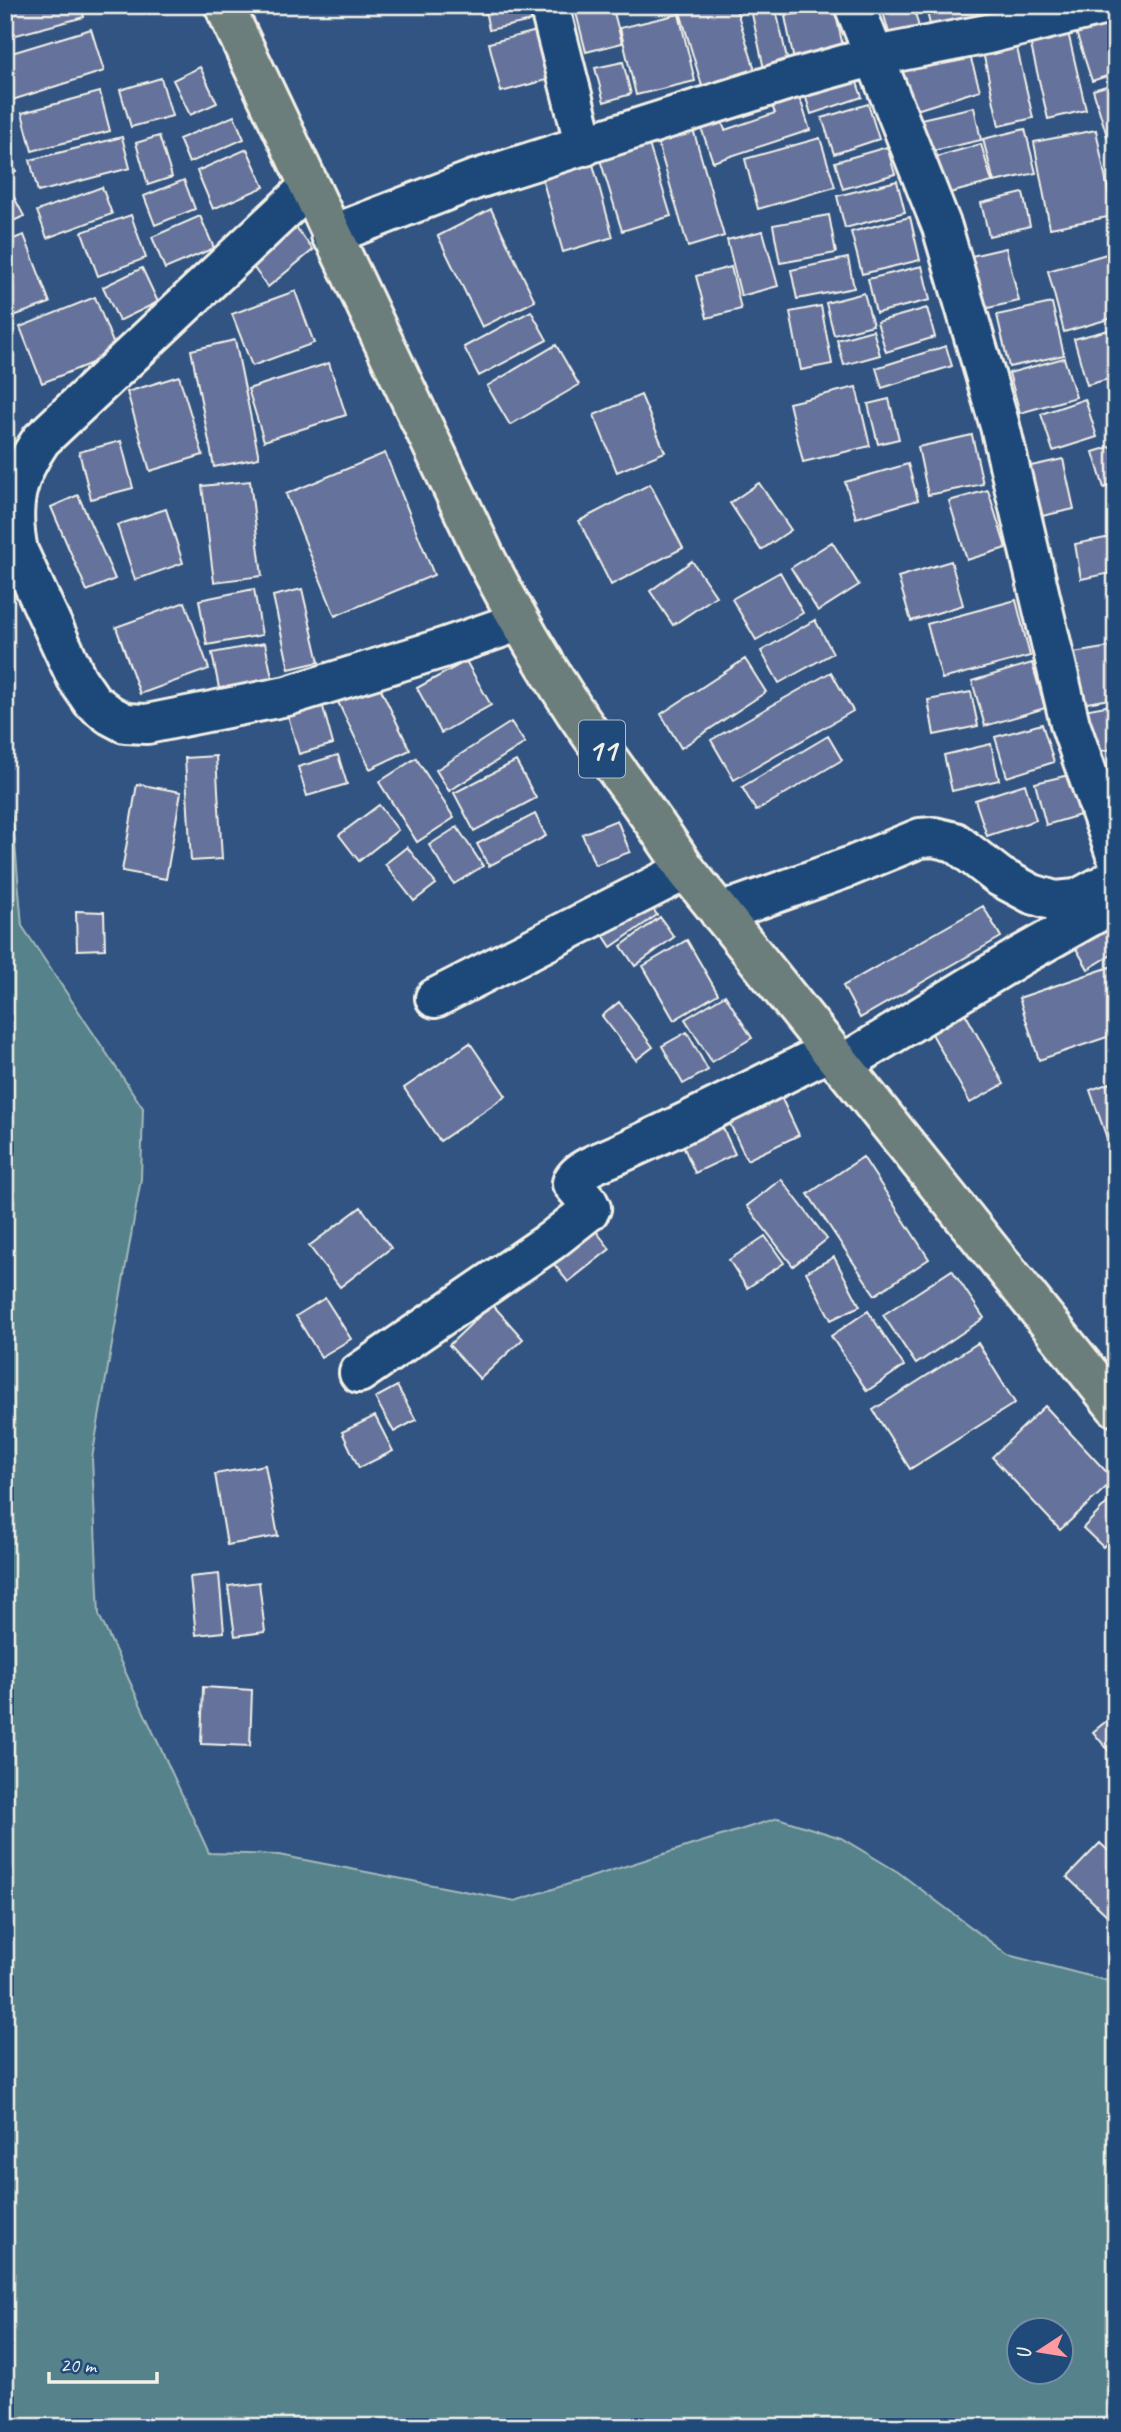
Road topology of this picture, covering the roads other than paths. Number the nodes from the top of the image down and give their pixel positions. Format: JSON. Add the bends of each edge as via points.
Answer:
{"nodes":[{"id":1,"x":224,"y":5,"type":"edge"},
{"id":2,"x":550,"y":5,"type":"edge"},
{"id":3,"x":854,"y":5,"type":"edge"},
{"id":4,"x":1106,"y":5,"type":"edge"},
{"id":5,"x":875,"y":56,"type":"junction"},
{"id":6,"x":585,"y":146,"type":"junction"},
{"id":7,"x":309,"y":187,"type":"junction"},
{"id":8,"x":331,"y":235,"type":"junction"},
{"id":9,"x":519,"y":622,"type":"junction"},
{"id":10,"x":1116,"y":855,"type":"edge"},
{"id":11,"x":686,"y":870,"type":"junction"},
{"id":12,"x":1116,"y":878,"type":"edge"},
{"id":13,"x":1116,"y":902,"type":"edge"},
{"id":14,"x":720,"y":913,"type":"junction"},
{"id":15,"x":435,"y":998,"type":"dead end"},
{"id":16,"x":835,"y":1058,"type":"junction"},
{"id":17,"x":359,"y":1373,"type":"dead end"},
{"id":18,"x":1116,"y":1407,"type":"edge"}],
"edges":[{"from":1,"to":7,"type":"highway","number":"11"},
{"from":2,"to":6,"type":"street"},
{"from":3,"to":5,"type":"street"},
{"from":4,"to":5,"type":"street"},
{"from":5,"to":6,"type":"street"},
{"from":5,"to":10,"type":"street","via":[[942,227],[1000,426],[1070,724]]},
{"from":6,"to":8,"type":"street","via":[[474,180]]},
{"from":7,"to":8,"type":"highway","number":"11"},
{"from":7,"to":9,"type":"street","via":[[41,440],[28,458],[13,504],[18,551],[77,678],[92,701],[110,715],[125,723],[146,724],[287,696]]},
{"from":8,"to":9,"type":"highway","number":"11"},
{"from":9,"to":11,"type":"highway","number":"11"},
{"from":11,"to":14,"type":"highway","number":"11"},
{"from":11,"to":15,"type":"street"},
{"from":12,"to":14,"type":"street","via":[[1077,899],[1055,901],[1000,877],[955,842],[934,836]]},
{"from":13,"to":16,"type":"street"},
{"from":14,"to":16,"type":"highway","number":"11"},
{"from":16,"to":17,"type":"street","via":[[592,1166],[572,1183],[588,1202],[589,1211]]},
{"from":16,"to":18,"type":"highway","number":"11"}]}
